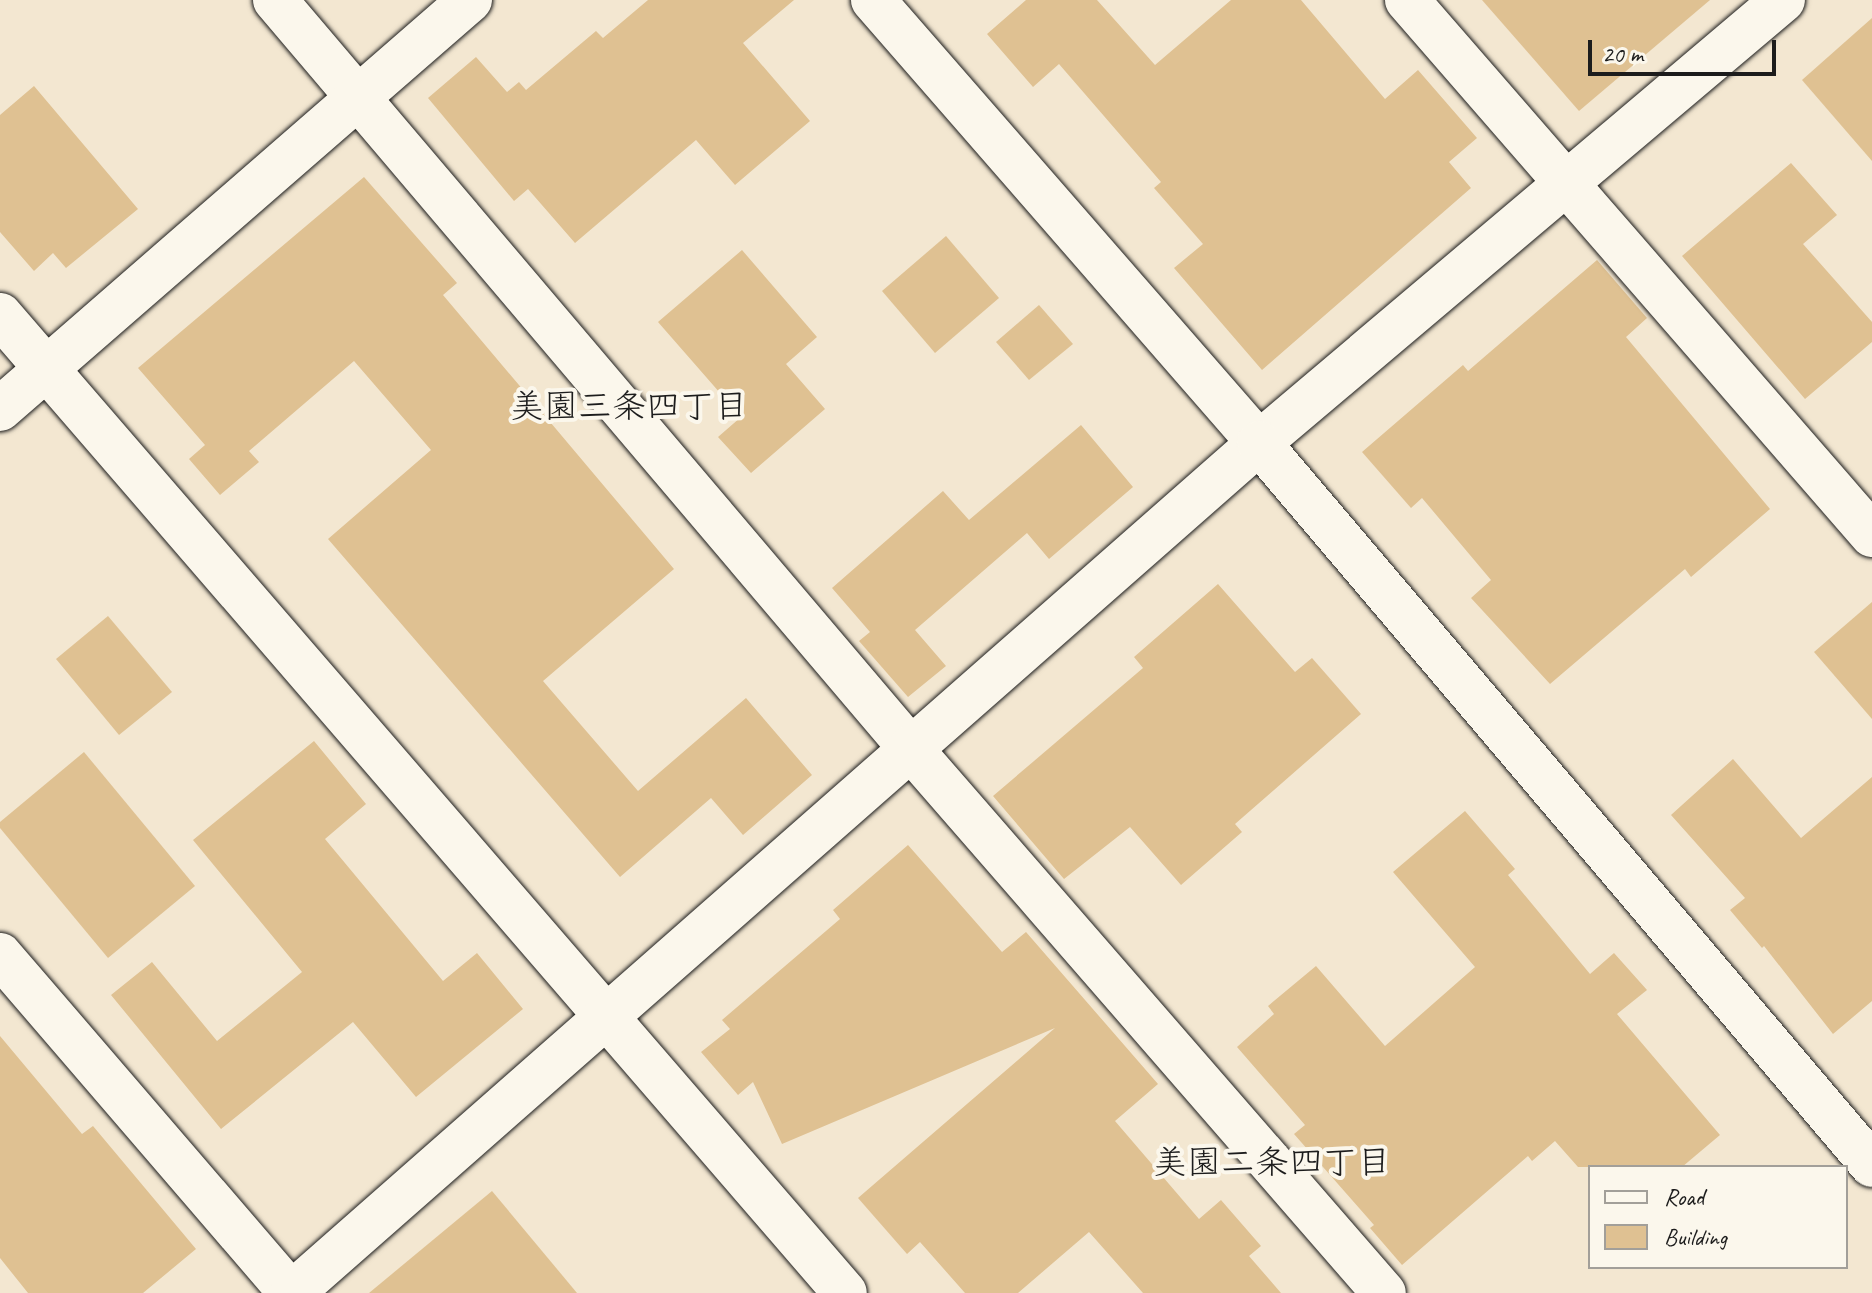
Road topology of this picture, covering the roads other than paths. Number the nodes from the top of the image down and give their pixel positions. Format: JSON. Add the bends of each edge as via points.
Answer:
{"nodes":[{"id":1,"x":275,"y":0,"type":"edge"},
{"id":2,"x":470,"y":0,"type":"edge"},
{"id":3,"x":873,"y":0,"type":"edge"},
{"id":4,"x":1407,"y":0,"type":"edge"},
{"id":5,"x":1783,"y":0,"type":"edge"},
{"id":6,"x":361,"y":98,"type":"junction"},
{"id":7,"x":1567,"y":182,"type":"junction"},
{"id":8,"x":0,"y":315,"type":"edge"},
{"id":9,"x":46,"y":369,"type":"junction"},
{"id":10,"x":0,"y":409,"type":"edge"},
{"id":11,"x":1259,"y":443,"type":"junction"},
{"id":12,"x":1872,"y":535,"type":"edge"},
{"id":13,"x":910,"y":748,"type":"junction"},
{"id":14,"x":0,"y":955,"type":"edge"},
{"id":15,"x":607,"y":1014,"type":"junction"},
{"id":16,"x":1872,"y":1165,"type":"edge"},
{"id":17,"x":291,"y":1293,"type":"edge"},
{"id":18,"x":845,"y":1293,"type":"edge"},
{"id":19,"x":1384,"y":1293,"type":"edge"}],
"edges":[{"from":1,"to":6,"type":"street"},
{"from":2,"to":6,"type":"street"},
{"from":3,"to":11,"type":"street"},
{"from":4,"to":7,"type":"street"},
{"from":5,"to":7,"type":"street"},
{"from":6,"to":9,"type":"street"},
{"from":6,"to":13,"type":"street"},
{"from":7,"to":11,"type":"street"},
{"from":7,"to":12,"type":"street"},
{"from":8,"to":9,"type":"street"},
{"from":9,"to":10,"type":"street"},
{"from":9,"to":15,"type":"street"},
{"from":11,"to":13,"type":"street"},
{"from":11,"to":16,"type":"street"},
{"from":13,"to":15,"type":"street"},
{"from":13,"to":19,"type":"street"},
{"from":14,"to":17,"type":"street"},
{"from":15,"to":17,"type":"street"},
{"from":15,"to":18,"type":"street"}]}
